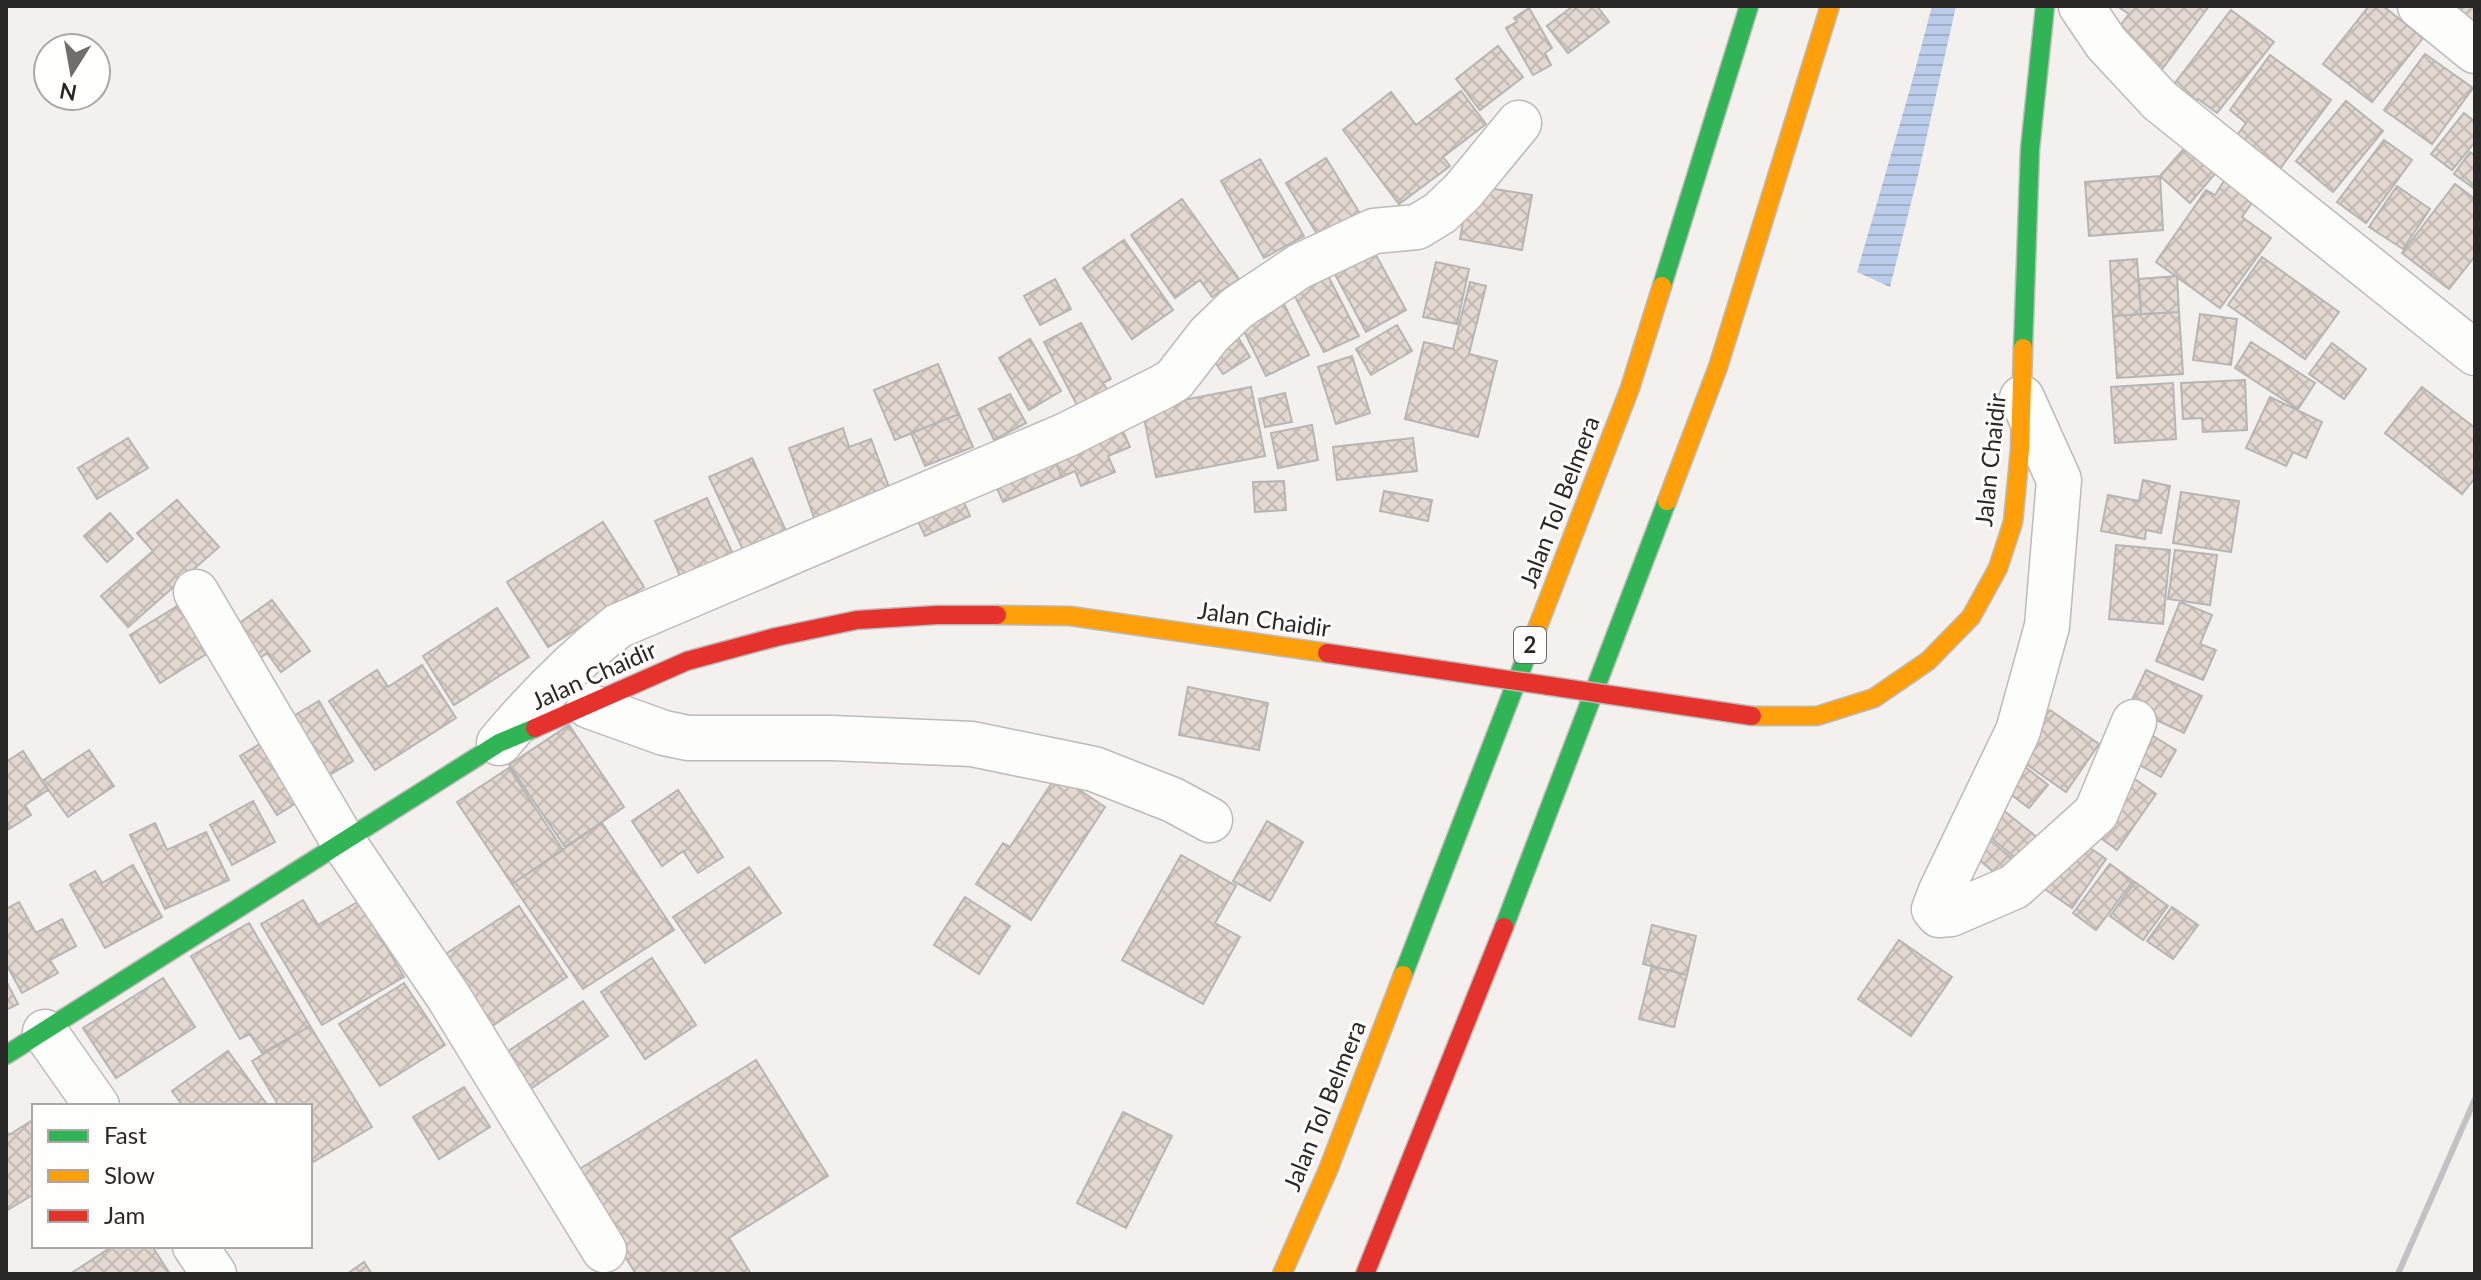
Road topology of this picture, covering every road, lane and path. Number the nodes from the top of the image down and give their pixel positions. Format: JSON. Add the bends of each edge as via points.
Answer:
{"nodes":[{"id":1,"x":1749,"y":6,"type":"edge"},
{"id":2,"x":1830,"y":6,"type":"edge"},
{"id":3,"x":2045,"y":6,"type":"edge"},
{"id":4,"x":2081,"y":6,"type":"edge"},
{"id":5,"x":2420,"y":6,"type":"edge"},
{"id":6,"x":2475,"y":51,"type":"edge"},
{"id":7,"x":1519,"y":123,"type":"dead end"},
{"id":8,"x":2475,"y":353,"type":"edge"},
{"id":9,"x":2022,"y":398,"type":"junction"},
{"id":10,"x":196,"y":592,"type":"dead end"},
{"id":11,"x":589,"y":706,"type":"junction"},
{"id":12,"x":2134,"y":722,"type":"dead end"},
{"id":13,"x":499,"y":743,"type":"junction"},
{"id":14,"x":1210,"y":820,"type":"dead end"},
{"id":15,"x":344,"y":843,"type":"junction"},
{"id":16,"x":45,"y":1032,"type":"junction"},
{"id":17,"x":6,"y":1055,"type":"edge"},
{"id":18,"x":96,"y":1104,"type":"edge"},
{"id":19,"x":196,"y":1248,"type":"edge"},
{"id":20,"x":604,"y":1250,"type":"dead end"},
{"id":21,"x":214,"y":1274,"type":"edge"},
{"id":22,"x":1282,"y":1274,"type":"edge"},
{"id":23,"x":1365,"y":1274,"type":"edge"}],
"edges":[{"from":1,"to":22,"type":"main road","name":"Jalan Tol Belmera","number":"2","via":[[1630,388],[1328,1170]]},
{"from":2,"to":23,"type":"main road","via":[[1718,367],[1553,805]]},
{"from":3,"to":9,"type":"main road","name":"Jalan Chaidir","via":[[2030,149]]},
{"from":4,"to":8,"type":"street","via":[[2106,43],[2160,101]]},
{"from":5,"to":6,"type":"street"},
{"from":7,"to":13,"type":"street","via":[[1440,213],[1417,227],[1374,231],[1300,266],[1237,308],[1174,380],[1066,435],[618,626],[582,654]]},
{"from":9,"to":11,"type":"main road","name":"Jalan Chaidir","bridge":true,"via":[[2013,522],[1998,568],[1971,617],[1928,661],[1874,698],[1817,716],[1752,716],[1070,616],[857,620],[687,661]]},
{"from":9,"to":12,"type":"street","via":[[2059,480],[2047,626],[2018,731],[1941,891],[1934,909],[1939,915],[2014,887],[2096,813]]},
{"from":10,"to":15,"type":"street"},
{"from":11,"to":13,"type":"main road","name":"Jalan Chaidir"},
{"from":11,"to":14,"type":"street","via":[[688,738],[972,744],[1094,769]]},
{"from":13,"to":15,"type":"main road","name":"Jalan Chaidir"},
{"from":15,"to":16,"type":"main road","name":"Jalan Chaidir"},
{"from":15,"to":20,"type":"street","via":[[448,996]]},
{"from":16,"to":17,"type":"main road","name":"Jalan Chaidir"},
{"from":16,"to":18,"type":"street"},
{"from":19,"to":21,"type":"street"}]}
